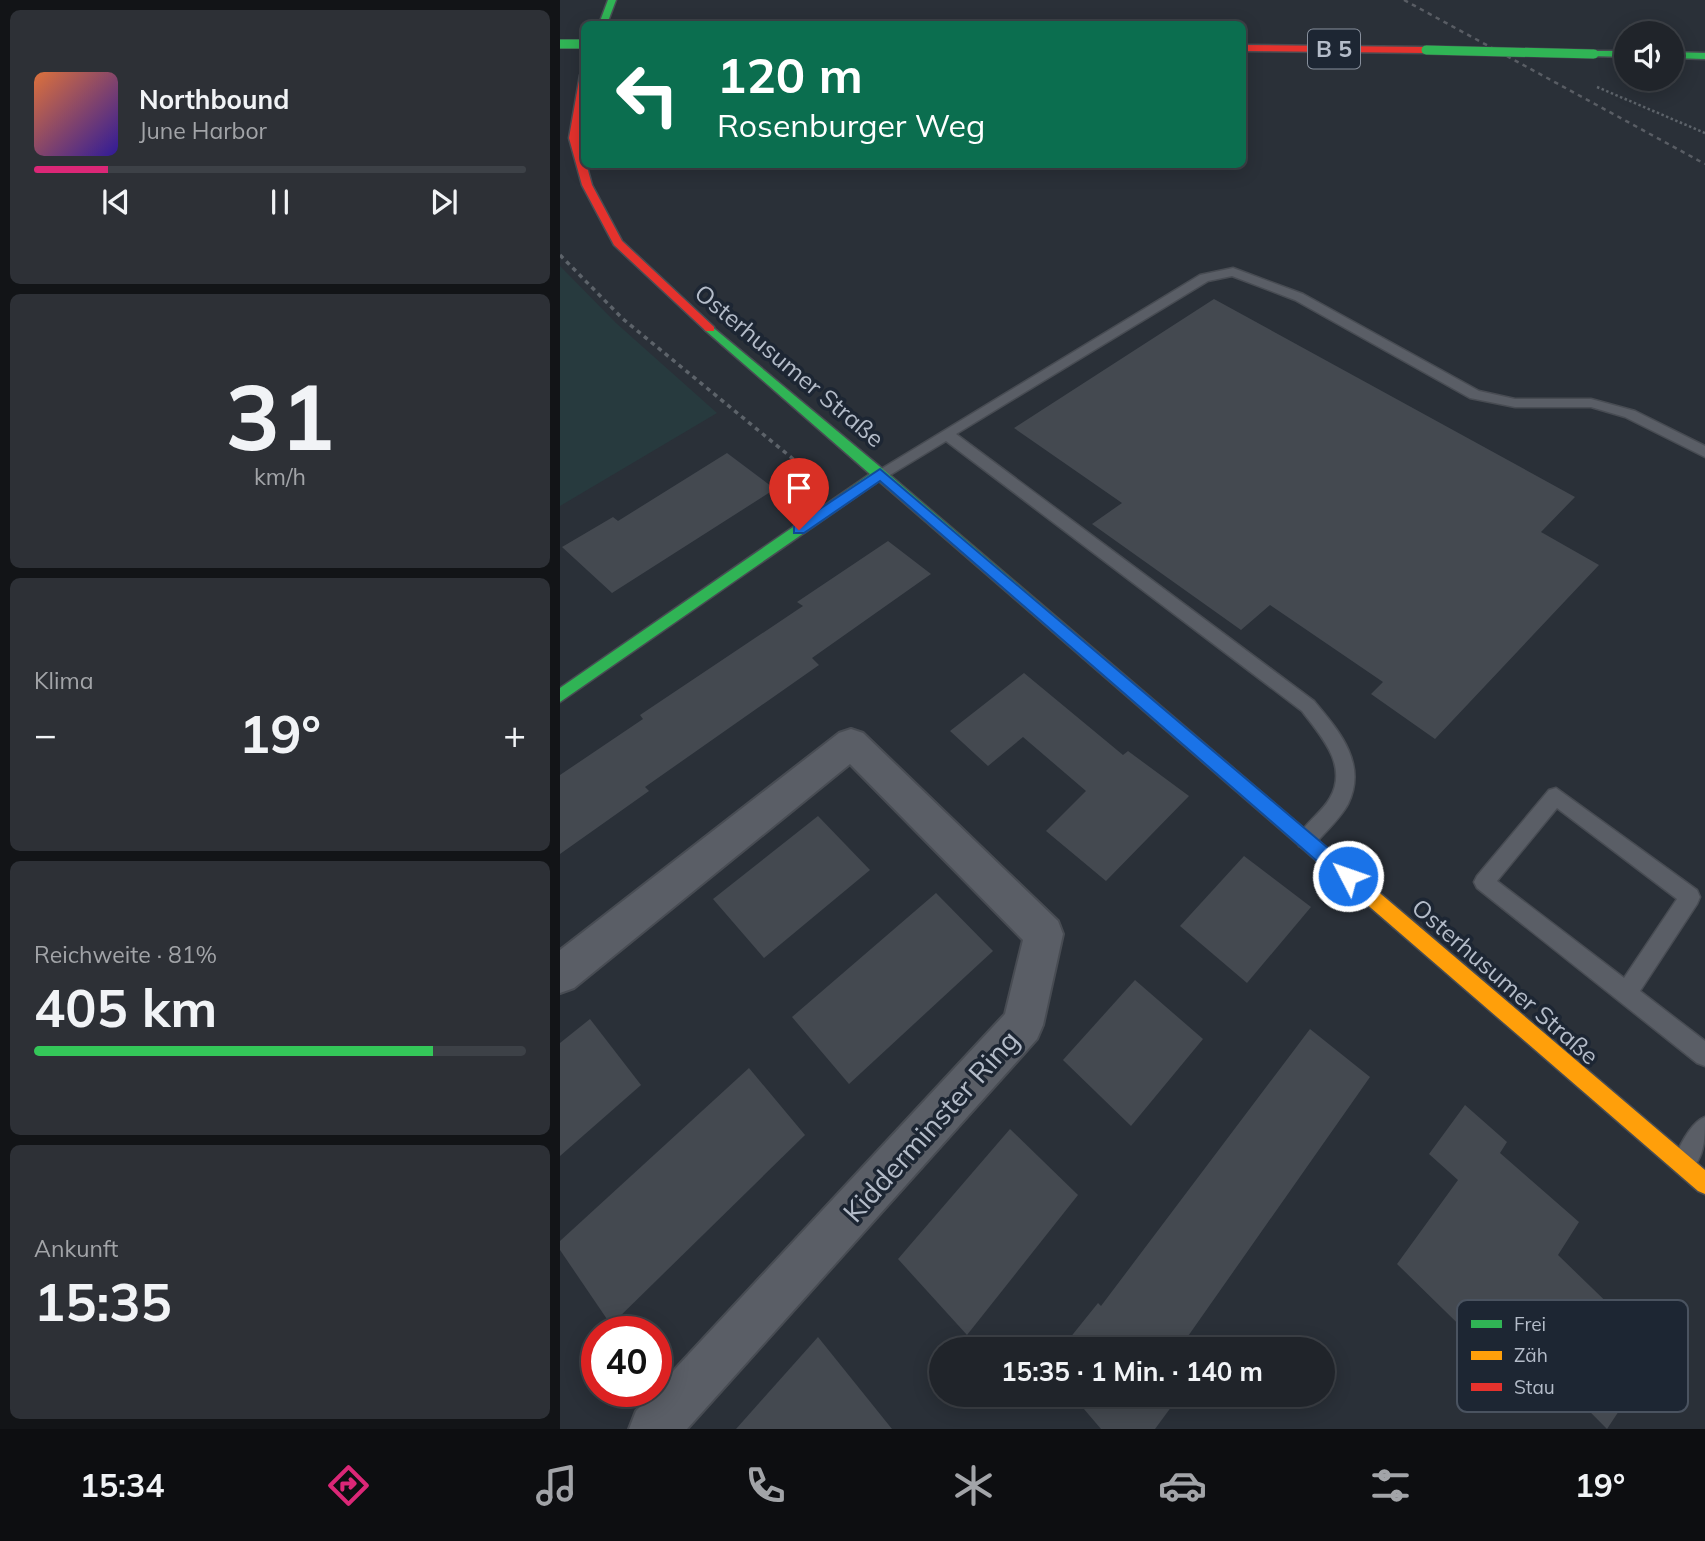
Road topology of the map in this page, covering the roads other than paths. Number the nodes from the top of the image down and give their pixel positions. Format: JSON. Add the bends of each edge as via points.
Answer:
{"nodes":[{"id":1,"x":612,"y":0,"type":"edge"},
{"id":2,"x":604,"y":21,"type":"edge"},
{"id":3,"x":560,"y":44,"type":"edge"},
{"id":4,"x":581,"y":44,"type":"edge"},
{"id":5,"x":1246,"y":48,"type":"edge"},
{"id":6,"x":1614,"y":54,"type":"edge"},
{"id":7,"x":1684,"y":55,"type":"edge"},
{"id":8,"x":1705,"y":56,"type":"edge"},
{"id":9,"x":581,"y":94,"type":"edge"},
{"id":10,"x":581,"y":163,"type":"edge"},
{"id":11,"x":582,"y":168,"type":"edge"},
{"id":12,"x":946,"y":434,"type":"junction"},
{"id":13,"x":1705,"y":452,"type":"edge"},
{"id":14,"x":880,"y":474,"type":"junction"},
{"id":15,"x":560,"y":696,"type":"edge"},
{"id":16,"x":1306,"y":840,"type":"junction"},
{"id":17,"x":560,"y":974,"type":"edge"},
{"id":18,"x":1626,"y":993,"type":"junction"},
{"id":19,"x":1705,"y":1055,"type":"edge"},
{"id":20,"x":1705,"y":1128,"type":"edge"},
{"id":21,"x":1682,"y":1165,"type":"junction"},
{"id":22,"x":1705,"y":1184,"type":"edge"},
{"id":23,"x":654,"y":1429,"type":"edge"}],
"edges":[{"from":1,"to":2,"type":"main road"},
{"from":3,"to":4,"type":"main road","bridge":true},
{"from":5,"to":6,"type":"main road","number":"B 5","bridge":true},
{"from":7,"to":8,"type":"main road"},
{"from":9,"to":10,"type":"main road","name":"Osterhusumer Straße","via":[[574,138]]},
{"from":11,"to":14,"type":"main road","name":"Osterhusumer Straße","via":[[618,243],[674,298]]},
{"from":12,"to":13,"type":"lane","via":[[1204,278],[1233,272],[1299,297],[1475,394],[1515,403],[1591,403],[1630,414]]},
{"from":12,"to":14,"type":"lane"},
{"from":12,"to":16,"type":"lane","via":[[1308,706],[1339,745],[1345,772],[1340,800]]},
{"from":14,"to":15,"type":"main road"},
{"from":14,"to":16,"type":"main road","name":"Osterhusumer Straße"},
{"from":16,"to":21,"type":"main road","name":"Osterhusumer Straße"},
{"from":17,"to":23,"type":"street","name":"Kidderminster Ring","via":[[851,743],[1044,934],[1023,1025]]},
{"from":18,"to":18,"type":"lane","via":[[1484,882],[1556,796],[1690,897]]},
{"from":18,"to":19,"type":"lane"},
{"from":20,"to":21,"type":"lane"},
{"from":21,"to":22,"type":"main road","name":"Osterhusumer Straße"}]}
